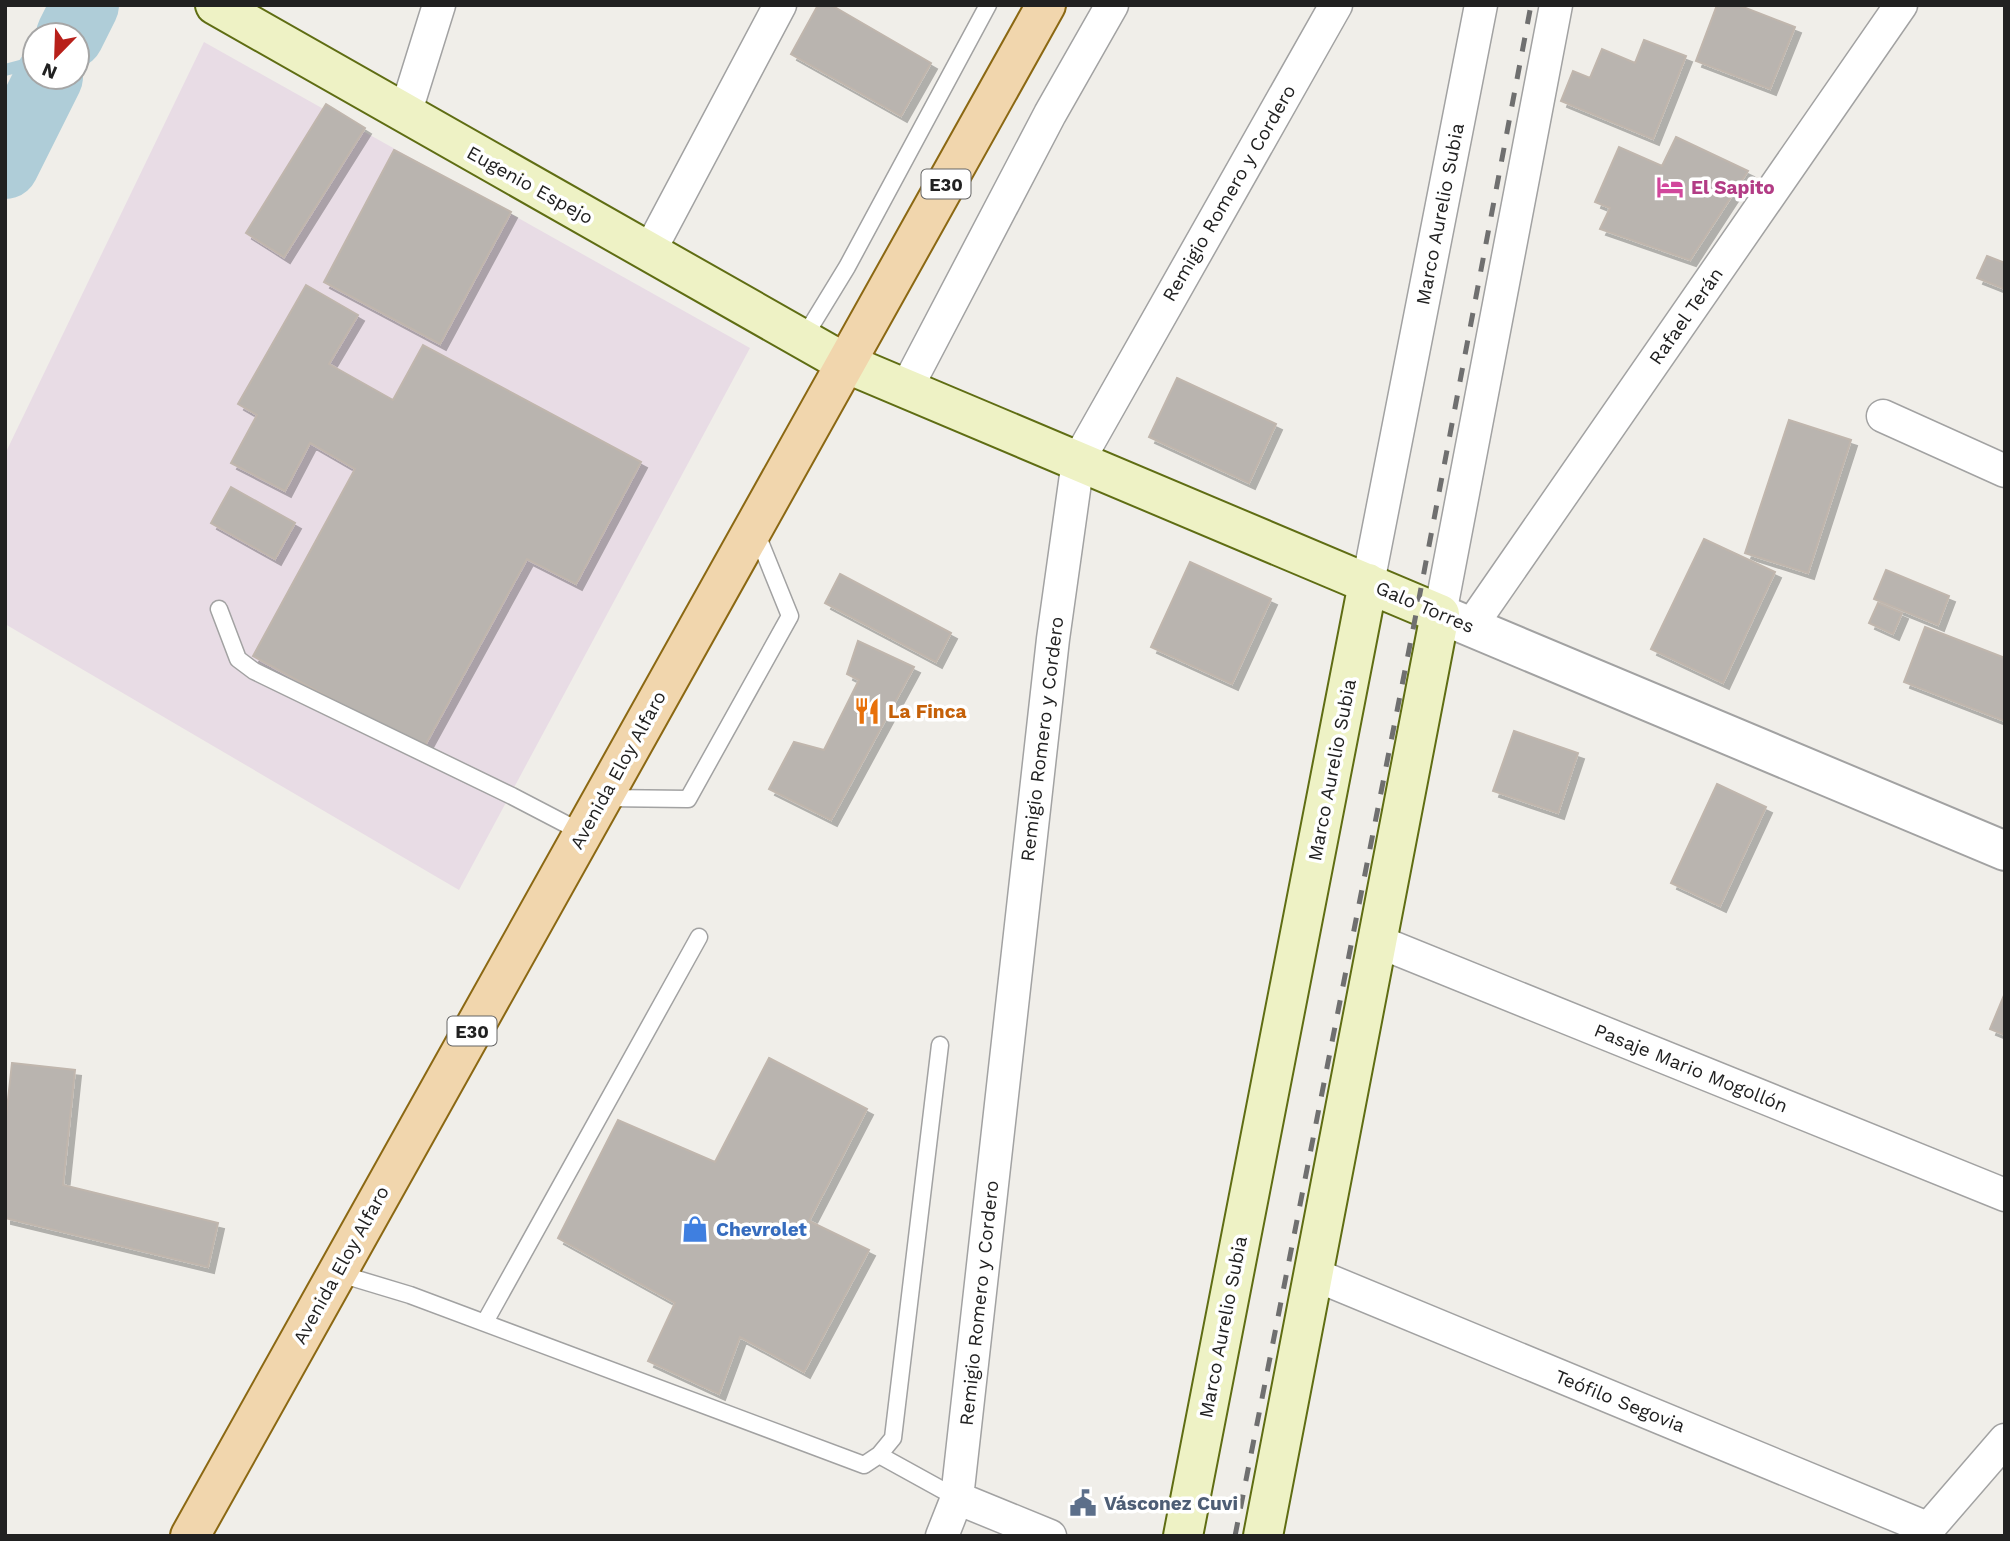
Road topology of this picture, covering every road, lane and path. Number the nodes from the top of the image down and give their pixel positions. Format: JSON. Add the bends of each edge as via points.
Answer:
{"nodes":[{"id":1,"x":215,"y":5,"type":"edge"},
{"id":2,"x":439,"y":5,"type":"edge"},
{"id":3,"x":780,"y":5,"type":"edge"},
{"id":4,"x":988,"y":5,"type":"edge"},
{"id":5,"x":1046,"y":5,"type":"edge"},
{"id":6,"x":1112,"y":5,"type":"edge"},
{"id":7,"x":1336,"y":5,"type":"edge"},
{"id":8,"x":1481,"y":5,"type":"edge"},
{"id":9,"x":1556,"y":5,"type":"edge"},
{"id":10,"x":1901,"y":5,"type":"edge"},
{"id":11,"x":405,"y":114,"type":"junction"},
{"id":12,"x":649,"y":252,"type":"junction"},
{"id":13,"x":803,"y":339,"type":"junction"},
{"id":14,"x":845,"y":363,"type":"junction"},
{"id":15,"x":906,"y":389,"type":"junction"},
{"id":16,"x":1883,"y":416,"type":"dead end"},
{"id":17,"x":1078,"y":461,"type":"junction"},
{"id":18,"x":2005,"y":471,"type":"edge"},
{"id":19,"x":754,"y":527,"type":"junction"},
{"id":20,"x":1368,"y":583,"type":"junction"},
{"id":21,"x":219,"y":609,"type":"dead end"},
{"id":22,"x":1456,"y":620,"type":"junction"},
{"id":23,"x":603,"y":798,"type":"junction"},
{"id":24,"x":583,"y":833,"type":"junction"},
{"id":25,"x":2005,"y":851,"type":"edge"},
{"id":26,"x":699,"y":937,"type":"dead end"},
{"id":27,"x":1377,"y":940,"type":"junction"},
{"id":28,"x":940,"y":1045,"type":"dead end"},
{"id":29,"x":2005,"y":1195,"type":"edge"},
{"id":30,"x":337,"y":1273,"type":"junction"},
{"id":31,"x":1313,"y":1274,"type":"junction"},
{"id":32,"x":485,"y":1322,"type":"junction"},
{"id":33,"x":2005,"y":1440,"type":"edge"},
{"id":34,"x":879,"y":1455,"type":"junction"},
{"id":35,"x":957,"y":1498,"type":"junction"},
{"id":36,"x":1924,"y":1532,"type":"edge"},
{"id":37,"x":190,"y":1536,"type":"edge"},
{"id":38,"x":942,"y":1536,"type":"edge"},
{"id":39,"x":1050,"y":1536,"type":"edge"},
{"id":40,"x":1182,"y":1536,"type":"edge"},
{"id":41,"x":1263,"y":1536,"type":"edge"}],
"edges":[{"from":1,"to":11,"type":"main road","name":"Eugenio Espejo"},
{"from":2,"to":11,"type":"street"},
{"from":3,"to":12,"type":"street"},
{"from":4,"to":13,"type":"lane","via":[[847,267]]},
{"from":5,"to":14,"type":"main road","name":"Avenida Eloy Alfaro","number":"E30"},
{"from":6,"to":15,"type":"street"},
{"from":7,"to":17,"type":"street","name":"Remigio Romero y Cordero"},
{"from":8,"to":20,"type":"street","name":"Marco Aurelio Subia"},
{"from":9,"to":22,"type":"street"},
{"from":10,"to":22,"type":"street","name":"Rafael Terán"},
{"from":11,"to":12,"type":"main road","name":"Eugenio Espejo"},
{"from":12,"to":13,"type":"main road","name":"Eugenio Espejo"},
{"from":13,"to":14,"type":"main road","name":"Eugenio Espejo"},
{"from":14,"to":15,"type":"main road","name":"Galo Torres"},
{"from":14,"to":19,"type":"main road","name":"Avenida Eloy Alfaro","number":"E30"},
{"from":15,"to":17,"type":"main road","name":"Galo Torres"},
{"from":16,"to":18,"type":"street"},
{"from":17,"to":20,"type":"main road","name":"Galo Torres"},
{"from":17,"to":35,"type":"street","name":"Remigio Romero y Cordero","via":[[1053,639]]},
{"from":19,"to":23,"type":"main road","name":"Avenida Eloy Alfaro","number":"E30"},
{"from":19,"to":23,"type":"lane","via":[[790,616],[695,788],[688,799]]},
{"from":20,"to":22,"type":"main road","name":"Galo Torres"},
{"from":20,"to":40,"type":"main road","name":"Marco Aurelio Subia"},
{"from":21,"to":24,"type":"lane","via":[[238,659],[254,671]]},
{"from":22,"to":25,"type":"street","name":"Galo Torres"},
{"from":22,"to":27,"type":"main road"},
{"from":23,"to":24,"type":"main road","name":"Avenida Eloy Alfaro","number":"E30"},
{"from":24,"to":30,"type":"main road","name":"Avenida Eloy Alfaro","number":"E30"},
{"from":26,"to":32,"type":"lane"},
{"from":27,"to":29,"type":"street","name":"Pasaje Mario Mogollón"},
{"from":27,"to":31,"type":"main road"},
{"from":28,"to":34,"type":"lane","via":[[893,1438]]},
{"from":30,"to":32,"type":"lane"},
{"from":30,"to":37,"type":"main road","name":"Avenida Eloy Alfaro","number":"E30"},
{"from":31,"to":36,"type":"street","name":"Teófilo Segovia"},
{"from":31,"to":41,"type":"main road"},
{"from":32,"to":34,"type":"lane","via":[[864,1465]]},
{"from":33,"to":36,"type":"street"},
{"from":34,"to":35,"type":"lane"},
{"from":35,"to":38,"type":"street","name":"Remigio Romero y Cordero"},
{"from":35,"to":39,"type":"street"}]}
